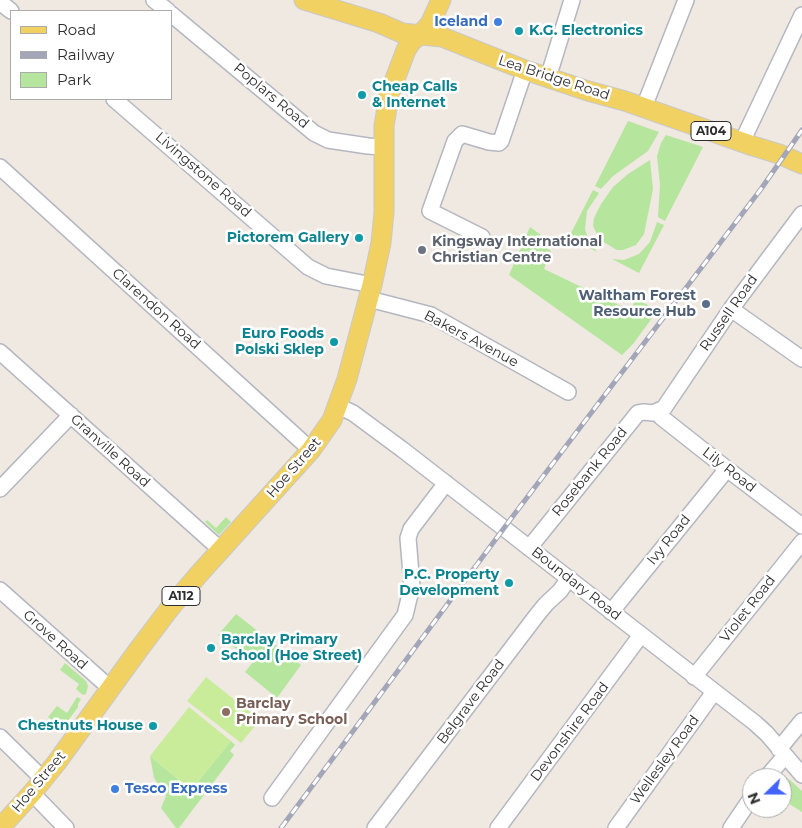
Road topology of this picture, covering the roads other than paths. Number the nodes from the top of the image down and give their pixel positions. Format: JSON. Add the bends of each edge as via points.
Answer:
{"nodes":[{"id":1,"x":154,"y":0,"type":"edge"},
{"id":2,"x":304,"y":0,"type":"edge"},
{"id":3,"x":441,"y":0,"type":"edge"},
{"id":4,"x":572,"y":0,"type":"edge"},
{"id":5,"x":686,"y":0,"type":"edge"},
{"id":6,"x":0,"y":2,"type":"edge"},
{"id":7,"x":10,"y":10,"type":"edge"},
{"id":8,"x":167,"y":10,"type":"edge"},
{"id":9,"x":172,"y":15,"type":"edge"},
{"id":10,"x":802,"y":15,"type":"edge"},
{"id":11,"x":421,"y":34,"type":"junction"},
{"id":12,"x":525,"y":70,"type":"junction"},
{"id":13,"x":548,"y":78,"type":"junction"},
{"id":14,"x":115,"y":100,"type":"edge"},
{"id":15,"x":644,"y":108,"type":"junction"},
{"id":16,"x":742,"y":142,"type":"junction"},
{"id":17,"x":383,"y":147,"type":"junction"},
{"id":18,"x":802,"y":164,"type":"edge"},
{"id":19,"x":0,"y":168,"type":"edge"},
{"id":20,"x":802,"y":214,"type":"edge"},
{"id":21,"x":482,"y":237,"type":"dead end"},
{"id":22,"x":370,"y":292,"type":"junction"},
{"id":23,"x":731,"y":309,"type":"junction"},
{"id":24,"x":0,"y":352,"type":"edge"},
{"id":25,"x":802,"y":359,"type":"edge"},
{"id":26,"x":568,"y":392,"type":"dead end"},
{"id":27,"x":338,"y":406,"type":"junction"},
{"id":28,"x":658,"y":412,"type":"junction"},
{"id":29,"x":71,"y":415,"type":"junction"},
{"id":30,"x":312,"y":450,"type":"junction"},
{"id":31,"x":727,"y":469,"type":"junction"},
{"id":32,"x":446,"y":483,"type":"junction"},
{"id":33,"x":0,"y":489,"type":"edge"},
{"id":34,"x":802,"y":526,"type":"edge"},
{"id":35,"x":802,"y":542,"type":"edge"},
{"id":36,"x":529,"y":548,"type":"junction"},
{"id":37,"x":221,"y":550,"type":"junction"},
{"id":38,"x":569,"y":578,"type":"junction"},
{"id":39,"x":0,"y":590,"type":"edge"},
{"id":40,"x":611,"y":612,"type":"junction"},
{"id":41,"x":640,"y":635,"type":"junction"},
{"id":42,"x":694,"y":677,"type":"junction"},
{"id":43,"x":110,"y":688,"type":"junction"},
{"id":44,"x":714,"y":692,"type":"junction"},
{"id":45,"x":802,"y":721,"type":"edge"},
{"id":46,"x":0,"y":737,"type":"edge"},
{"id":47,"x":782,"y":752,"type":"junction"},
{"id":48,"x":772,"y":768,"type":"edge"},
{"id":49,"x":802,"y":775,"type":"edge"},
{"id":50,"x":37,"y":786,"type":"junction"},
{"id":51,"x":272,"y":798,"type":"dead end"},
{"id":52,"x":742,"y":812,"type":"edge"},
{"id":53,"x":0,"y":828,"type":"edge"},
{"id":54,"x":66,"y":828,"type":"edge"},
{"id":55,"x":375,"y":828,"type":"edge"},
{"id":56,"x":498,"y":828,"type":"edge"},
{"id":57,"x":616,"y":828,"type":"edge"},
{"id":58,"x":731,"y":828,"type":"edge"}],
"edges":[{"from":1,"to":8,"type":"street"},
{"from":2,"to":11,"type":"main road","name":"Lea Bridge Road","number":"A104","via":[[402,33]]},
{"from":3,"to":11,"type":"main road","number":"A112","via":[[430,24]]},
{"from":4,"to":13,"type":"street"},
{"from":5,"to":15,"type":"street"},
{"from":6,"to":7,"type":"street"},
{"from":9,"to":17,"type":"street","name":"Poplars Road","via":[[314,133],[328,140]]},
{"from":10,"to":16,"type":"street"},
{"from":11,"to":12,"type":"main road","name":"Lea Bridge Road","number":"A104","via":[[442,37]]},
{"from":11,"to":17,"type":"main road","name":"Hoe Street","number":"A112","via":[[409,45],[391,86]]},
{"from":12,"to":13,"type":"main road","name":"Lea Bridge Road","number":"A104"},
{"from":12,"to":21,"type":"street","via":[[501,141],[489,142],[462,134],[455,141],[430,212]]},
{"from":13,"to":15,"type":"main road","name":"Lea Bridge Road","number":"A104"},
{"from":14,"to":22,"type":"street","name":"Livingstone Road","via":[[308,267]]},
{"from":15,"to":16,"type":"main road","name":"Lea Bridge Road","number":"A104"},
{"from":16,"to":18,"type":"main road","name":"Lea Bridge Road","number":"A104"},
{"from":17,"to":22,"type":"main road","name":"Hoe Street","number":"A112","via":[[383,228]]},
{"from":19,"to":30,"type":"street","name":"Clarendon Road"},
{"from":20,"to":23,"type":"street","name":"Russell Road"},
{"from":22,"to":26,"type":"street","name":"Bakers Avenue","via":[[431,315]]},
{"from":22,"to":27,"type":"main road","name":"Hoe Street","number":"A112"},
{"from":23,"to":25,"type":"street"},
{"from":23,"to":28,"type":"street","name":"Russell Road","via":[[664,408]]},
{"from":24,"to":29,"type":"street","name":"Granville Road"},
{"from":27,"to":30,"type":"main road","name":"Hoe Street","number":"A112"},
{"from":27,"to":32,"type":"street","name":"Boundary Road","via":[[350,411]]},
{"from":28,"to":31,"type":"street","name":"Lily Road"},
{"from":28,"to":36,"type":"street","name":"Rosebank Road","via":[[638,413]]},
{"from":29,"to":33,"type":"street"},
{"from":29,"to":37,"type":"street","name":"Granville Road"},
{"from":30,"to":37,"type":"main road","name":"Hoe Street","number":"A112"},
{"from":31,"to":34,"type":"street","name":"Lily Road"},
{"from":31,"to":40,"type":"street","name":"Ivy Road"},
{"from":32,"to":36,"type":"street","name":"Boundary Road"},
{"from":32,"to":51,"type":"street","via":[[410,528],[412,586],[405,615]]},
{"from":35,"to":42,"type":"street","name":"Violet Road"},
{"from":36,"to":38,"type":"street","name":"Boundary Road"},
{"from":37,"to":43,"type":"main road","name":"Hoe Street","number":"A112","via":[[170,608]]},
{"from":38,"to":40,"type":"street","name":"Boundary Road"},
{"from":38,"to":55,"type":"street","name":"Belgrave Road","via":[[537,615]]},
{"from":39,"to":43,"type":"street","name":"Grove Road"},
{"from":40,"to":41,"type":"street","name":"Boundary Road"},
{"from":41,"to":42,"type":"street","name":"Boundary Road"},
{"from":41,"to":56,"type":"street","name":"Devonshire Road"},
{"from":42,"to":44,"type":"street","name":"Boundary Road"},
{"from":43,"to":50,"type":"main road","name":"Hoe Street","number":"A112"},
{"from":44,"to":47,"type":"street","name":"Boundary Road","via":[[767,734]]},
{"from":44,"to":57,"type":"street","name":"Wellesley Road"},
{"from":45,"to":47,"type":"street"},
{"from":46,"to":50,"type":"street"},
{"from":47,"to":48,"type":"street"},
{"from":47,"to":49,"type":"street","name":"Boundary Road"},
{"from":50,"to":53,"type":"main road","name":"Hoe Street","number":"A112"},
{"from":50,"to":54,"type":"street"},
{"from":52,"to":58,"type":"street"}]}
